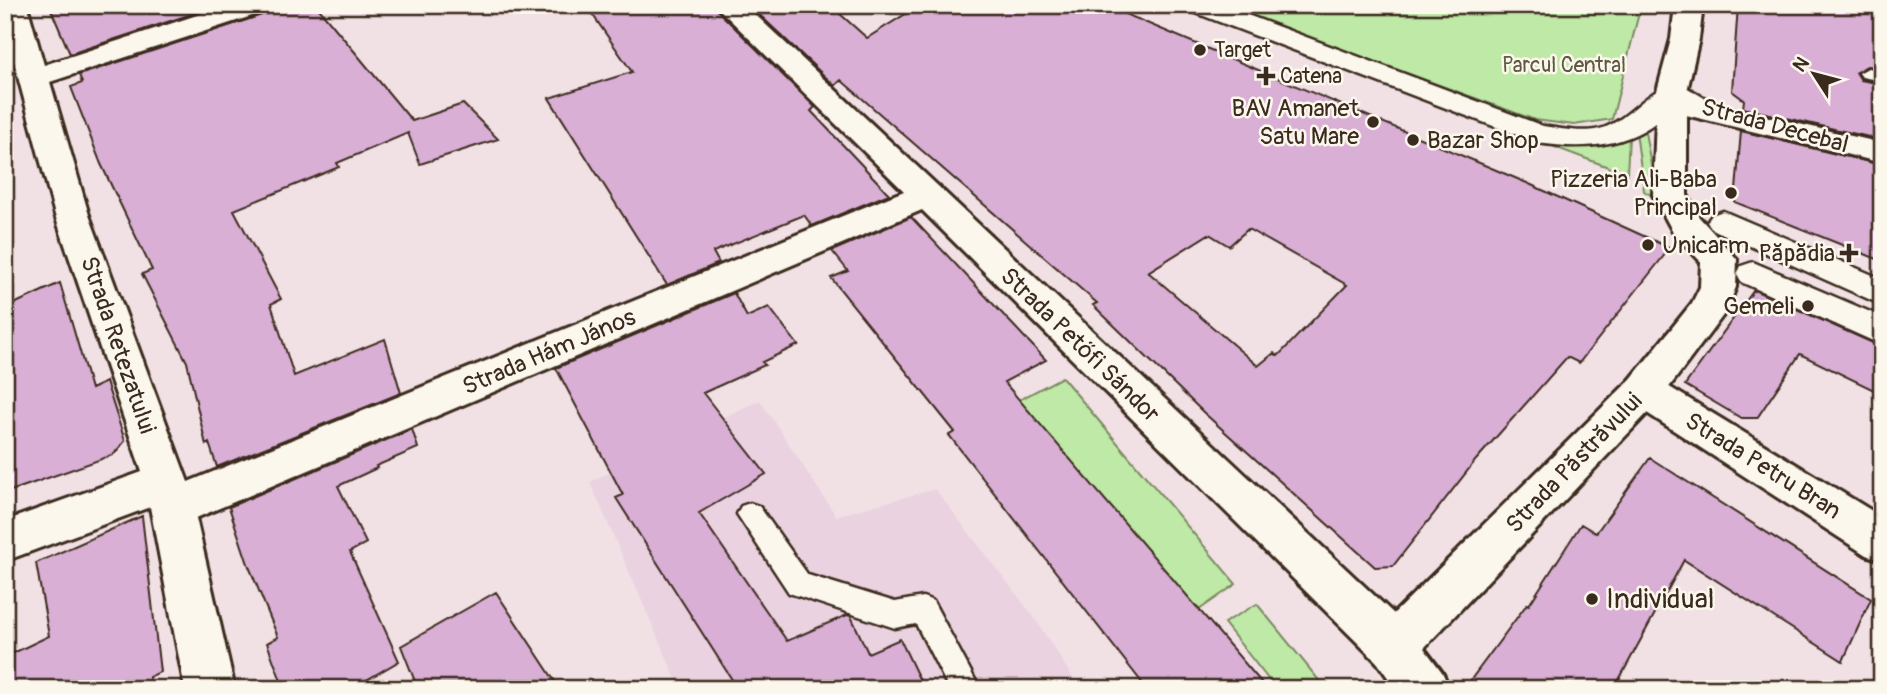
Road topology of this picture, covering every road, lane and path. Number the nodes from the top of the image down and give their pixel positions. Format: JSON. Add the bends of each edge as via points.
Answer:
{"nodes":[{"id":1,"x":13,"y":5,"type":"edge"},
{"id":2,"x":257,"y":5,"type":"edge"},
{"id":3,"x":729,"y":5,"type":"edge"},
{"id":4,"x":1197,"y":5,"type":"edge"},
{"id":5,"x":1689,"y":5,"type":"edge"},
{"id":6,"x":21,"y":58,"type":"edge"},
{"id":7,"x":1672,"y":91,"type":"junction"},
{"id":8,"x":1882,"y":153,"type":"edge"},
{"id":9,"x":926,"y":195,"type":"junction"},
{"id":10,"x":1731,"y":252,"type":"junction"},
{"id":11,"x":1882,"y":293,"type":"edge"},
{"id":12,"x":1882,"y":332,"type":"edge"},
{"id":13,"x":1644,"y":391,"type":"junction"},
{"id":14,"x":169,"y":494,"type":"junction"},
{"id":15,"x":750,"y":514,"type":"dead end"},
{"id":16,"x":5,"y":541,"type":"edge"},
{"id":17,"x":1882,"y":541,"type":"edge"},
{"id":18,"x":1394,"y":646,"type":"junction"},
{"id":19,"x":210,"y":689,"type":"edge"},
{"id":20,"x":965,"y":689,"type":"edge"},
{"id":21,"x":1425,"y":689,"type":"edge"}],
"edges":[{"from":1,"to":6,"type":"street","name":"Strada Retezatului"},
{"from":2,"to":6,"type":"street"},
{"from":3,"to":9,"type":"street","name":"Strada Petőfi Sándor"},
{"from":4,"to":7,"type":"street","via":[[1538,134],[1562,138],[1616,135]]},
{"from":5,"to":7,"type":"street"},
{"from":6,"to":14,"type":"street","name":"Strada Retezatului"},
{"from":7,"to":8,"type":"street","name":"Strada Decebal","via":[[1713,113]]},
{"from":7,"to":10,"type":"street","via":[[1670,195],[1685,224]]},
{"from":9,"to":14,"type":"street","name":"Strada Hám János"},
{"from":9,"to":18,"type":"street","name":"Strada Petőfi Sándor"},
{"from":10,"to":11,"type":"street"},
{"from":10,"to":12,"type":"street"},
{"from":10,"to":13,"type":"street","name":"Strada Păstrăvului","via":[[1708,310]]},
{"from":13,"to":17,"type":"street","name":"Strada Petru Bran"},
{"from":13,"to":18,"type":"street","name":"Strada Păstrăvului"},
{"from":14,"to":16,"type":"street","name":"Strada Hám János","via":[[144,491]]},
{"from":14,"to":19,"type":"street","name":"Strada Retezatului"},
{"from":15,"to":20,"type":"lane","via":[[799,584],[895,615],[923,610]]},
{"from":18,"to":21,"type":"street","name":"Strada Petőfi Sándor"}]}
